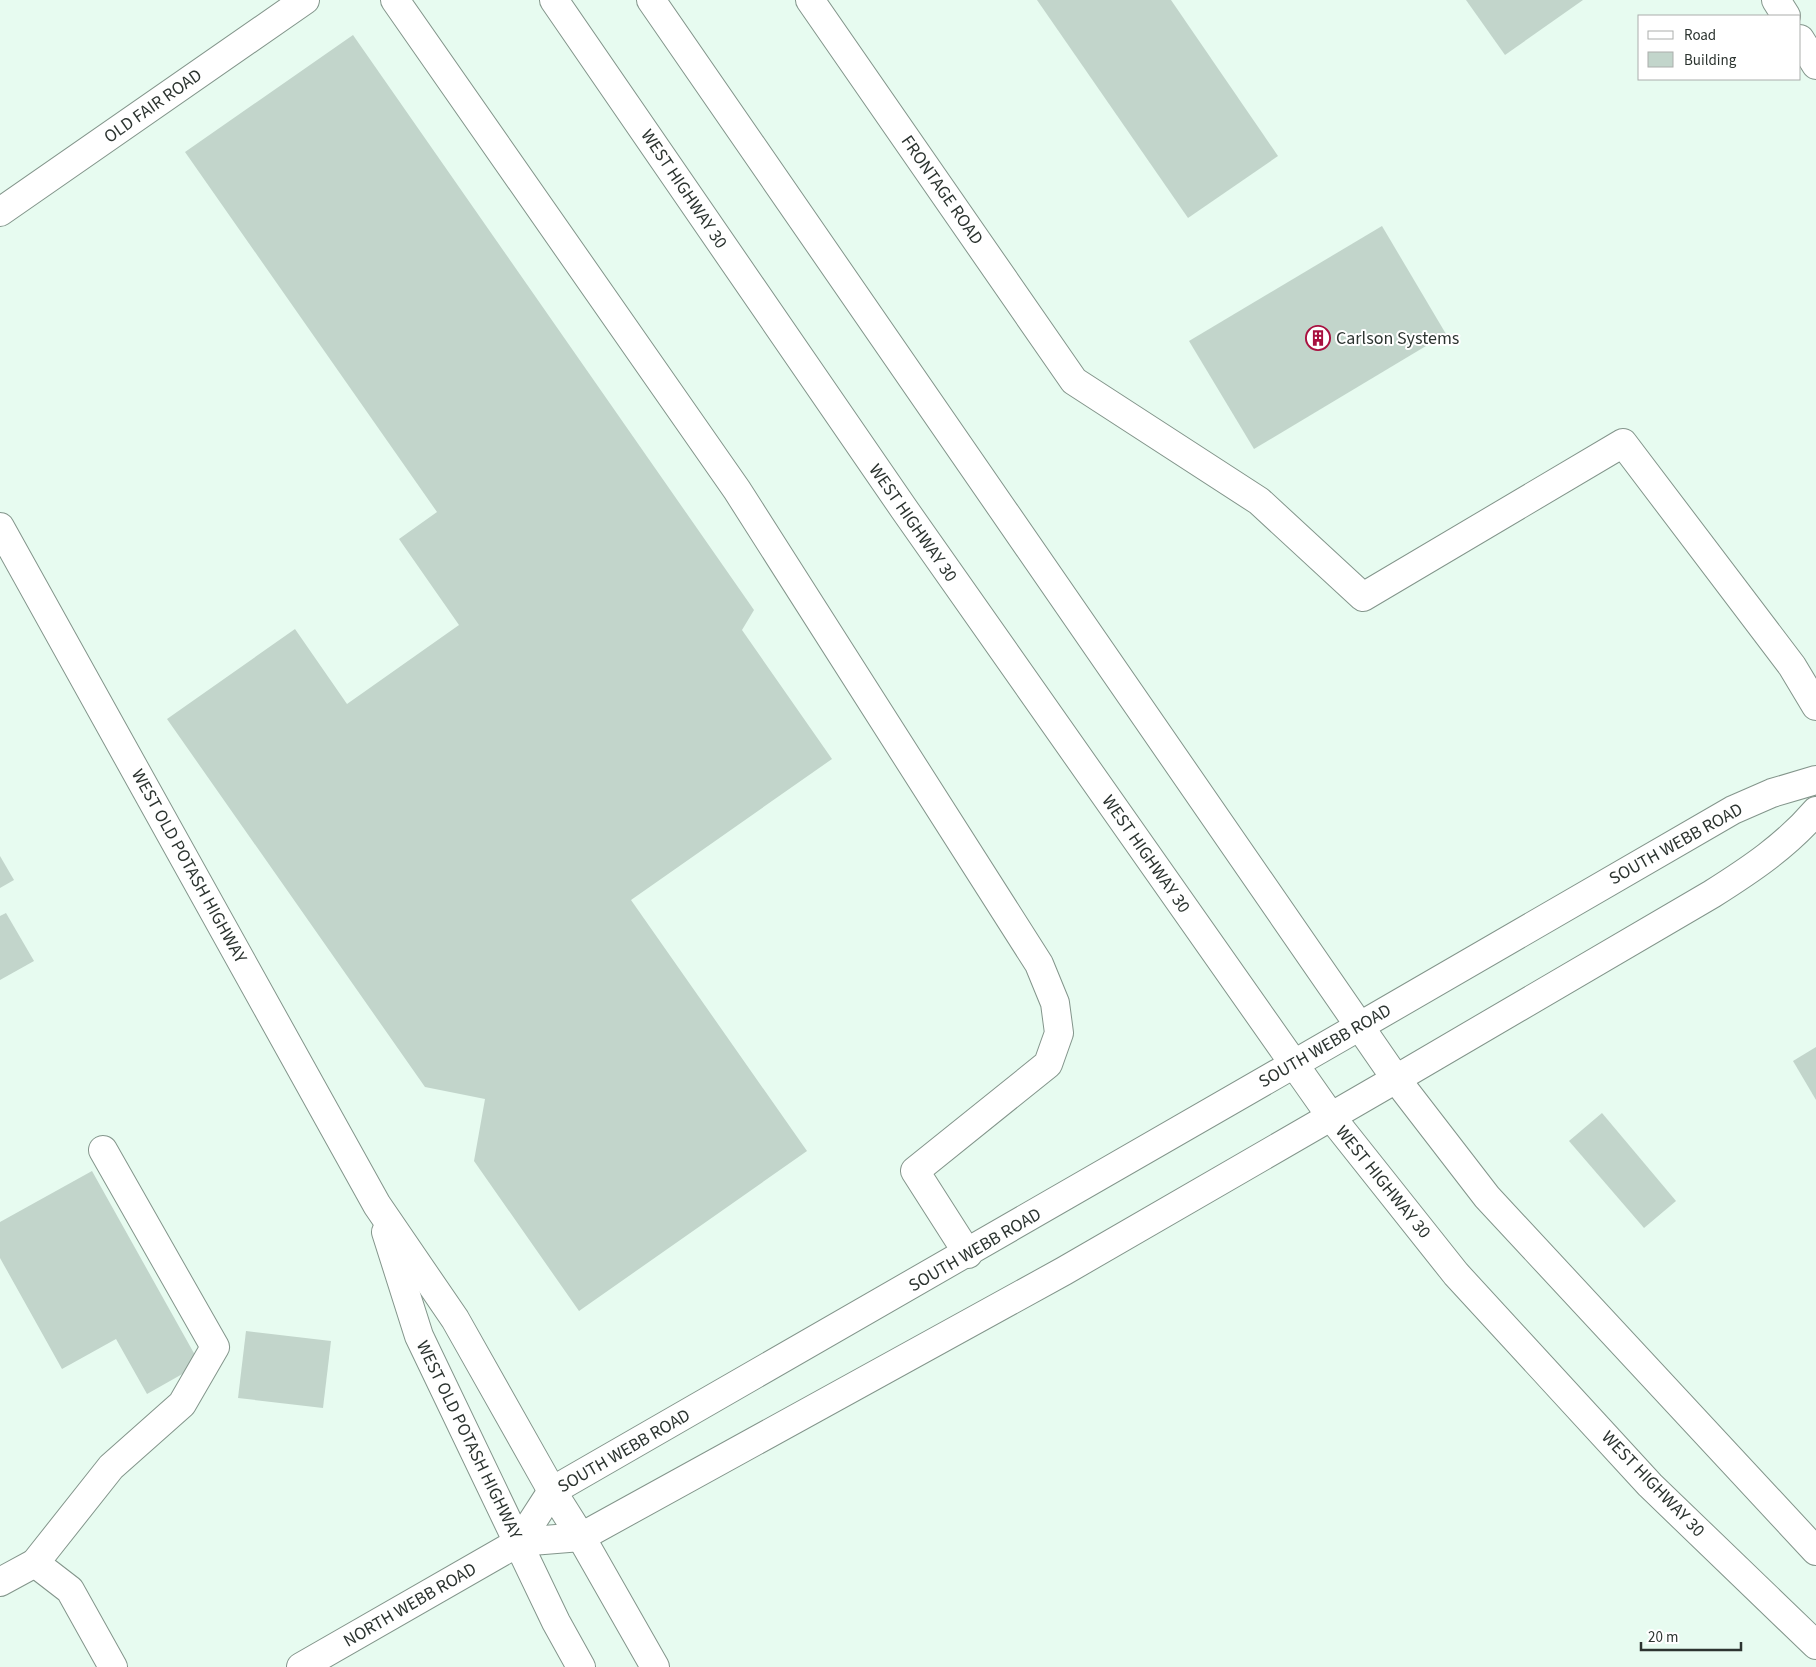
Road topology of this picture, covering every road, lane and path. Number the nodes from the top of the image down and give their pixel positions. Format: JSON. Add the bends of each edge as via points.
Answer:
{"nodes":[{"id":1,"x":305,"y":0,"type":"edge"},
{"id":2,"x":395,"y":0,"type":"edge"},
{"id":3,"x":554,"y":0,"type":"edge"},
{"id":4,"x":651,"y":0,"type":"edge"},
{"id":5,"x":810,"y":0,"type":"edge"},
{"id":6,"x":1776,"y":0,"type":"edge"},
{"id":7,"x":1785,"y":15,"type":"edge"},
{"id":8,"x":1801,"y":41,"type":"edge"},
{"id":9,"x":1816,"y":65,"type":"edge"},
{"id":10,"x":0,"y":212,"type":"edge"},
{"id":11,"x":0,"y":527,"type":"edge"},
{"id":12,"x":1816,"y":706,"type":"edge"},
{"id":13,"x":1816,"y":780,"type":"edge"},
{"id":14,"x":1816,"y":811,"type":"edge"},
{"id":15,"x":1360,"y":1026,"type":"junction"},
{"id":16,"x":1294,"y":1065,"type":"junction"},
{"id":17,"x":1396,"y":1079,"type":"junction"},
{"id":18,"x":1332,"y":1118,"type":"junction"},
{"id":19,"x":103,"y":1150,"type":"dead end"},
{"id":20,"x":377,"y":1205,"type":"junction"},
{"id":21,"x":968,"y":1254,"type":"junction"},
{"id":22,"x":552,"y":1491,"type":"junction"},
{"id":23,"x":581,"y":1537,"type":"junction"},
{"id":24,"x":518,"y":1542,"type":"junction"},
{"id":25,"x":1816,"y":1551,"type":"edge"},
{"id":26,"x":36,"y":1563,"type":"junction"},
{"id":27,"x":0,"y":1582,"type":"edge"},
{"id":28,"x":1816,"y":1645,"type":"edge"},
{"id":29,"x":113,"y":1667,"type":"edge"},
{"id":30,"x":301,"y":1667,"type":"edge"},
{"id":31,"x":581,"y":1667,"type":"edge"},
{"id":32,"x":655,"y":1667,"type":"edge"}],
"edges":[{"from":1,"to":10,"type":"main road","name":"OLD FAIR ROAD"},
{"from":2,"to":21,"type":"main road","via":[[737,490],[1040,964],[1055,1003],[1059,1033],[1048,1064],[915,1171]]},
{"from":3,"to":16,"type":"main road","name":"WEST HIGHWAY 30","via":[[904,509]]},
{"from":4,"to":15,"type":"main road"},
{"from":5,"to":12,"type":"main road","name":"FRONTAGE ROAD","via":[[1074,381],[1259,501],[1363,597],[1623,443],[1792,666]]},
{"from":6,"to":7,"type":"main road"},
{"from":8,"to":9,"type":"main road"},
{"from":11,"to":20,"type":"main road","name":"WEST OLD POTASH HIGHWAY"},
{"from":13,"to":15,"type":"main road","name":"SOUTH WEBB ROAD","via":[[1772,793],[1733,810]]},
{"from":14,"to":17,"type":"main road","via":[[1791,838],[1760,863],[1712,894]]},
{"from":15,"to":16,"type":"main road","name":"SOUTH WEBB ROAD"},
{"from":15,"to":17,"type":"main road"},
{"from":16,"to":18,"type":"main road","name":"WEST HIGHWAY 30"},
{"from":16,"to":21,"type":"main road","name":"SOUTH WEBB ROAD"},
{"from":17,"to":18,"type":"main road"},
{"from":17,"to":25,"type":"main road","via":[[1487,1197]]},
{"from":18,"to":23,"type":"main road","via":[[1064,1271]]},
{"from":18,"to":28,"type":"main road","name":"WEST HIGHWAY 30","via":[[1456,1274],[1650,1485]]},
{"from":19,"to":26,"type":"main road","via":[[215,1347],[182,1404],[111,1467]]},
{"from":20,"to":22,"type":"main road","name":"WEST OLD POTASH HIGHWAY","via":[[455,1319]]},
{"from":20,"to":24,"type":"main road","name":"WEST OLD POTASH HIGHWAY","via":[[419,1336]]},
{"from":21,"to":22,"type":"main road","name":"SOUTH WEBB ROAD"},
{"from":22,"to":23,"type":"main road","name":"WEST OLD POTASH HIGHWAY"},
{"from":22,"to":24,"type":"main road","name":"SOUTH WEBB ROAD"},
{"from":23,"to":24,"type":"main road"},
{"from":23,"to":32,"type":"main road","name":"WEST OLD POTASH HIGHWAY"},
{"from":24,"to":30,"type":"main road","name":"NORTH WEBB ROAD"},
{"from":24,"to":31,"type":"main road","name":"WEST OLD POTASH HIGHWAY"},
{"from":26,"to":27,"type":"main road"},
{"from":26,"to":29,"type":"main road","via":[[70,1590]]}]}
